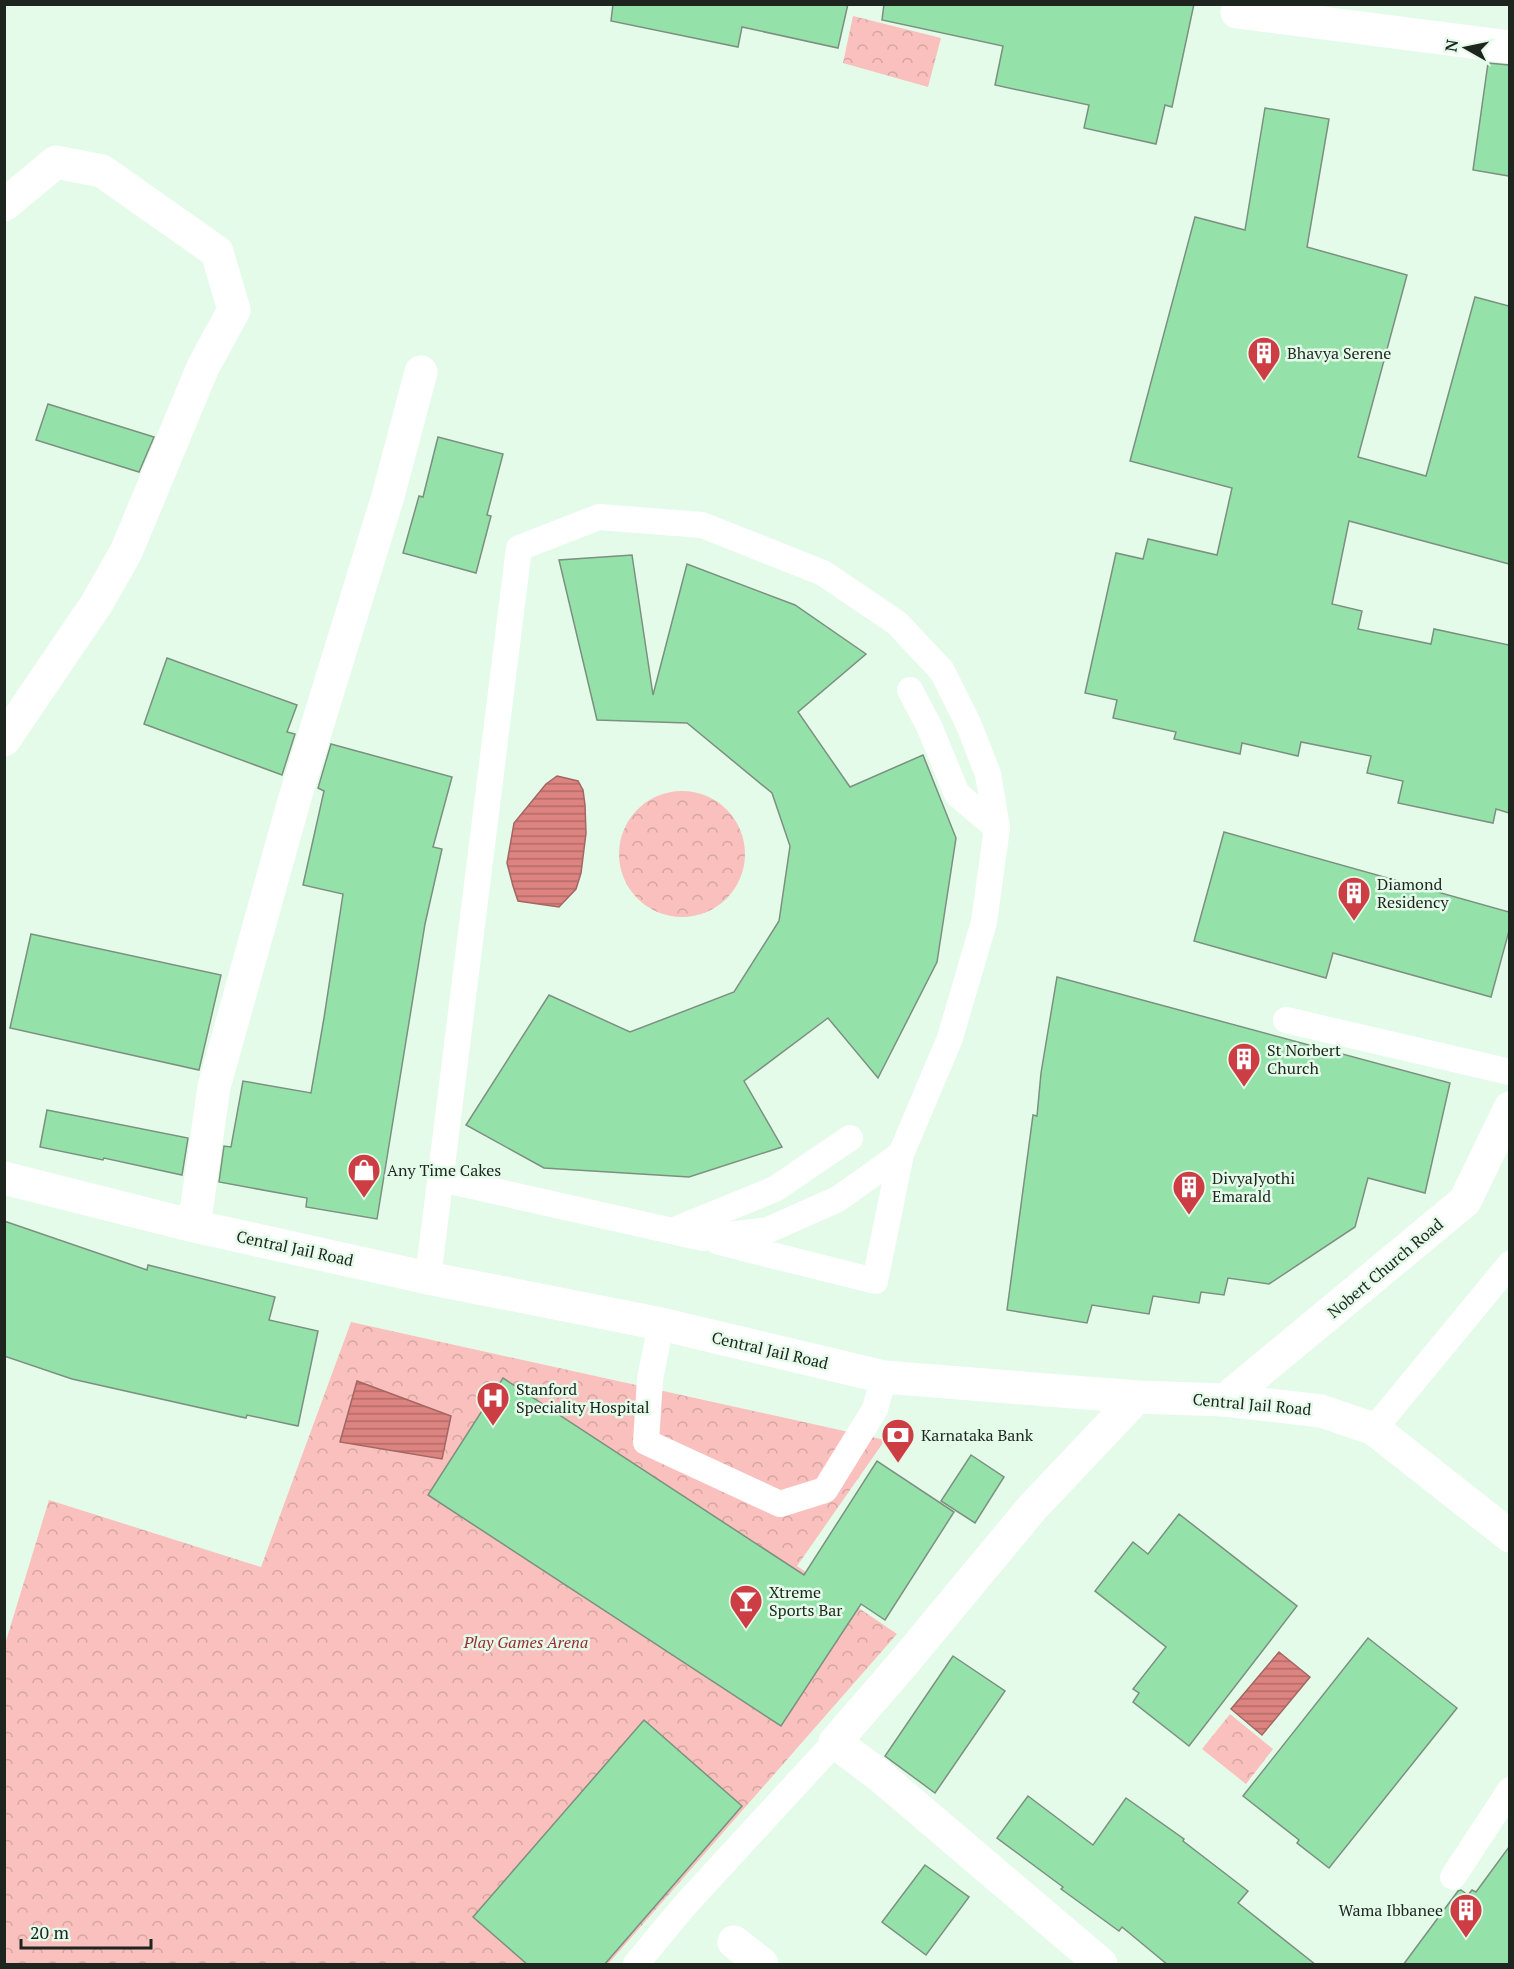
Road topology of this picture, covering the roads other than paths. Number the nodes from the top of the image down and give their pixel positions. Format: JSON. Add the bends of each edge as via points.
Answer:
{"nodes":[{"id":1,"x":1238,"y":8,"type":"edge"},
{"id":2,"x":1509,"y":47,"type":"edge"},
{"id":3,"x":4,"y":206,"type":"edge"},
{"id":4,"x":421,"y":372,"type":"dead end"},
{"id":5,"x":910,"y":690,"type":"dead end"},
{"id":6,"x":4,"y":740,"type":"edge"},
{"id":7,"x":997,"y":828,"type":"junction"},
{"id":8,"x":1286,"y":1020,"type":"dead end"},
{"id":9,"x":1509,"y":1072,"type":"edge"},
{"id":10,"x":1509,"y":1108,"type":"edge"},
{"id":11,"x":850,"y":1138,"type":"dead end"},
{"id":12,"x":901,"y":1154,"type":"junction"},
{"id":13,"x":4,"y":1178,"type":"edge"},
{"id":14,"x":441,"y":1179,"type":"junction"},
{"id":15,"x":194,"y":1226,"type":"junction"},
{"id":16,"x":672,"y":1231,"type":"junction"},
{"id":17,"x":703,"y":1238,"type":"junction"},
{"id":18,"x":1509,"y":1264,"type":"edge"},
{"id":19,"x":428,"y":1278,"type":"junction"},
{"id":20,"x":661,"y":1324,"type":"junction"},
{"id":21,"x":884,"y":1377,"type":"junction"},
{"id":22,"x":1137,"y":1396,"type":"junction"},
{"id":23,"x":1225,"y":1400,"type":"junction"},
{"id":24,"x":1374,"y":1429,"type":"junction"},
{"id":25,"x":1509,"y":1536,"type":"edge"},
{"id":26,"x":835,"y":1742,"type":"junction"},
{"id":27,"x":1509,"y":1790,"type":"edge"},
{"id":28,"x":1453,"y":1877,"type":"dead end"},
{"id":29,"x":734,"y":1942,"type":"dead end"},
{"id":30,"x":636,"y":1965,"type":"edge"},
{"id":31,"x":762,"y":1965,"type":"edge"},
{"id":32,"x":1101,"y":1965,"type":"edge"}],
"edges":[{"from":1,"to":2,"type":"street"},
{"from":3,"to":6,"type":"street","via":[[56,162],[102,171],[217,252],[234,310],[203,367],[126,552],[97,603]]},
{"from":4,"to":15,"type":"street","via":[[214,1087]]},
{"from":5,"to":7,"type":"lane","via":[[957,794]]},
{"from":7,"to":12,"type":"lane","via":[[984,922],[953,1028]]},
{"from":7,"to":14,"type":"lane","via":[[988,774],[942,671],[897,623],[824,573],[702,525],[599,516],[519,548]]},
{"from":8,"to":9,"type":"lane"},
{"from":10,"to":23,"type":"street","name":"Nobert Church Road","via":[[1465,1202]]},
{"from":11,"to":16,"type":"lane","via":[[775,1189]]},
{"from":12,"to":17,"type":"lane","via":[[838,1199],[768,1230]]},
{"from":12,"to":17,"type":"lane","via":[[874,1281]]},
{"from":13,"to":15,"type":"street","name":"Central Jail Road"},
{"from":14,"to":16,"type":"lane"},
{"from":14,"to":19,"type":"lane"},
{"from":15,"to":19,"type":"street","name":"Central Jail Road"},
{"from":16,"to":17,"type":"lane"},
{"from":18,"to":24,"type":"lane"},
{"from":19,"to":20,"type":"street","name":"Central Jail Road"},
{"from":20,"to":21,"type":"street","name":"Central Jail Road"},
{"from":20,"to":21,"type":"lane","via":[[650,1379],[646,1442],[780,1504],[825,1490],[876,1409]]},
{"from":21,"to":22,"type":"street","name":"Central Jail Road"},
{"from":22,"to":23,"type":"street","name":"Central Jail Road"},
{"from":22,"to":26,"type":"street","via":[[1032,1508]]},
{"from":23,"to":24,"type":"street","name":"Central Jail Road","via":[[1321,1410]]},
{"from":24,"to":25,"type":"street","name":"Central Jail Road"},
{"from":26,"to":30,"type":"lane","via":[[685,1905]]},
{"from":26,"to":32,"type":"street"},
{"from":27,"to":28,"type":"lane"},
{"from":29,"to":31,"type":"street"}]}
